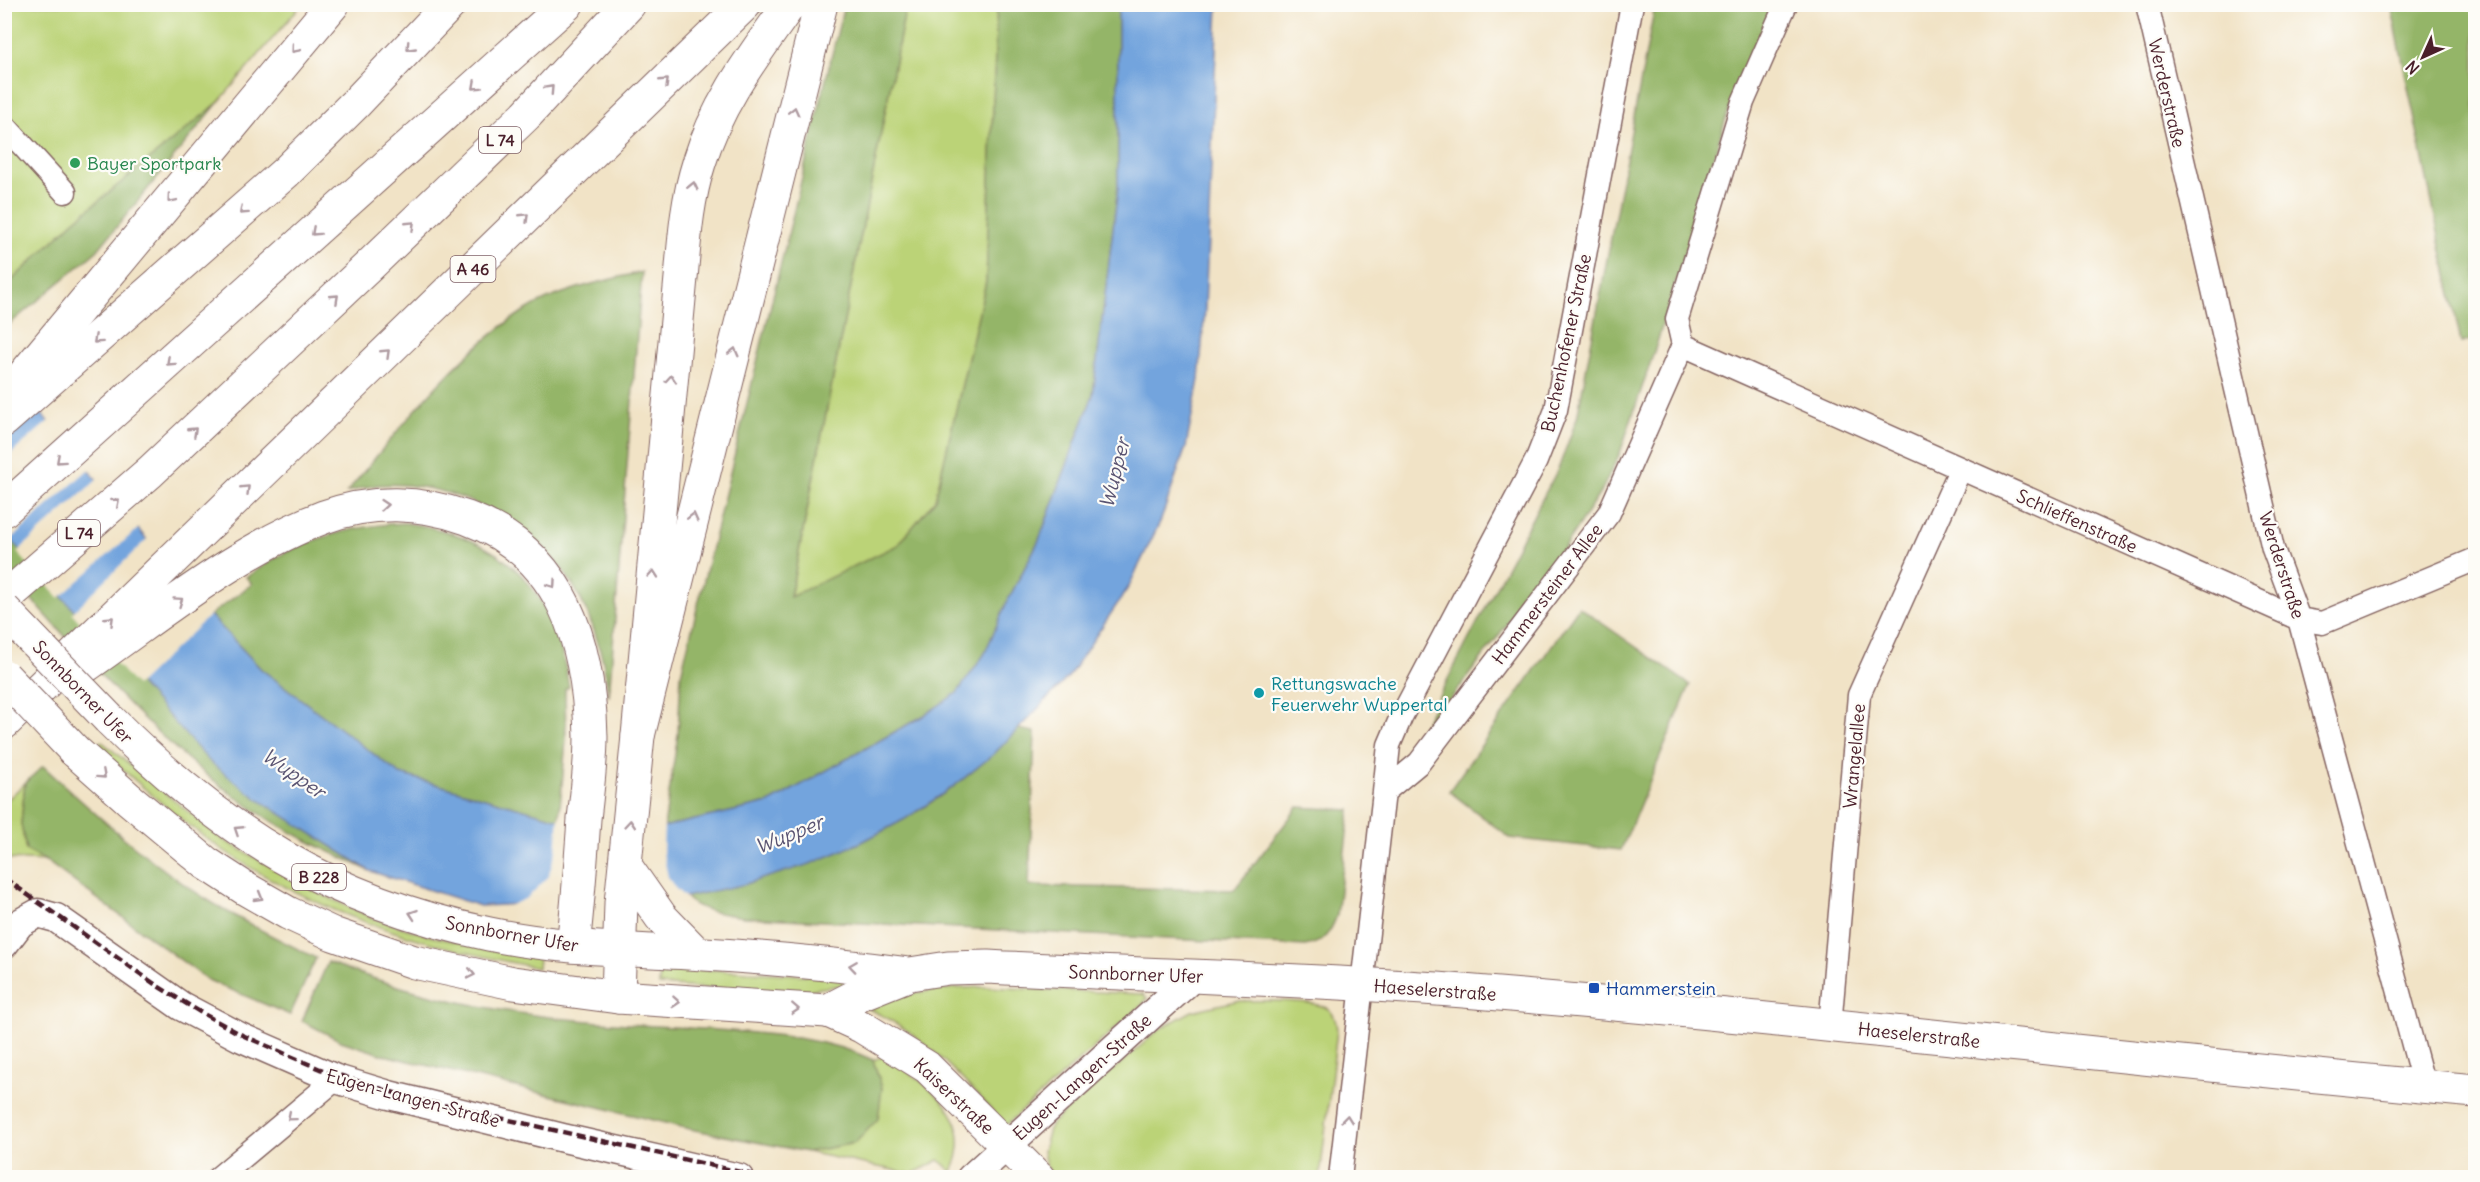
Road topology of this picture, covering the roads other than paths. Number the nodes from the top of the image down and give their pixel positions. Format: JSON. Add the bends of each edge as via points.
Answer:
{"nodes":[{"id":1,"x":333,"y":4,"type":"edge"},
{"id":2,"x":450,"y":4,"type":"edge"},
{"id":3,"x":567,"y":4,"type":"edge"},
{"id":4,"x":629,"y":4,"type":"edge"},
{"id":5,"x":790,"y":4,"type":"edge"},
{"id":6,"x":820,"y":4,"type":"edge"},
{"id":7,"x":1632,"y":4,"type":"edge"},
{"id":8,"x":1785,"y":4,"type":"edge"},
{"id":9,"x":2146,"y":4,"type":"edge"},
{"id":10,"x":743,"y":6,"type":"edge"},
{"id":11,"x":4,"y":126,"type":"edge"},
{"id":12,"x":65,"y":192,"type":"dead end"},
{"id":13,"x":1683,"y":345,"type":"junction"},
{"id":14,"x":52,"y":363,"type":"junction"},
{"id":15,"x":4,"y":399,"type":"edge"},
{"id":16,"x":4,"y":420,"type":"edge"},
{"id":17,"x":1960,"y":470,"type":"junction"},
{"id":18,"x":4,"y":510,"type":"edge"},
{"id":19,"x":2475,"y":559,"type":"edge"},
{"id":20,"x":6,"y":601,"type":"edge"},
{"id":21,"x":2299,"y":619,"type":"junction"},
{"id":22,"x":74,"y":665,"type":"junction"},
{"id":23,"x":4,"y":676,"type":"edge"},
{"id":24,"x":6,"y":722,"type":"edge"},
{"id":25,"x":638,"y":736,"type":"junction"},
{"id":26,"x":1384,"y":792,"type":"junction"},
{"id":27,"x":636,"y":903,"type":"junction"},
{"id":28,"x":12,"y":933,"type":"edge"},
{"id":29,"x":573,"y":946,"type":"junction"},
{"id":30,"x":621,"y":950,"type":"junction"},
{"id":31,"x":696,"y":953,"type":"junction"},
{"id":32,"x":910,"y":974,"type":"junction"},
{"id":33,"x":1193,"y":977,"type":"junction"},
{"id":34,"x":1361,"y":985,"type":"junction"},
{"id":35,"x":570,"y":991,"type":"junction"},
{"id":36,"x":618,"y":997,"type":"junction"},
{"id":37,"x":828,"y":1011,"type":"junction"},
{"id":38,"x":1830,"y":1026,"type":"junction"},
{"id":39,"x":336,"y":1079,"type":"junction"},
{"id":40,"x":2424,"y":1086,"type":"junction"},
{"id":41,"x":2475,"y":1091,"type":"edge"},
{"id":42,"x":1006,"y":1146,"type":"junction"},
{"id":43,"x":218,"y":1178,"type":"edge"},
{"id":44,"x":739,"y":1178,"type":"edge"},
{"id":45,"x":971,"y":1178,"type":"edge"},
{"id":46,"x":1039,"y":1178,"type":"edge"},
{"id":47,"x":1340,"y":1178,"type":"edge"}],
"edges":[{"from":1,"to":14,"type":"main road","one_way":true},
{"from":2,"to":14,"type":"main road","one_way":true,"via":[[286,172]]},
{"from":3,"to":18,"type":"main road","one_way":true},
{"from":20,"to":4,"type":"main road","number":"L 74","one_way":true,"via":[[150,472],[526,115]]},
{"from":25,"to":5,"type":"main road","one_way":true,"via":[[691,194],[698,163],[722,106]]},
{"from":25,"to":6,"type":"main road","one_way":true},
{"from":7,"to":26,"type":"street","name":"Buchenhofener Straße","via":[[1549,433],[1401,717],[1389,745]]},
{"from":8,"to":13,"type":"street","via":[[1743,102],[1677,319]]},
{"from":9,"to":21,"type":"street","name":"Werderstraße","via":[[2273,549]]},
{"from":22,"to":10,"type":"main road","number":"A 46","one_way":true,"via":[[204,530]]},
{"from":11,"to":12,"type":"street"},
{"from":13,"to":17,"type":"street","name":"Schlieffenstraße"},
{"from":13,"to":26,"type":"street","name":"Hammersteiner Allee","via":[[1609,513],[1419,763]]},
{"from":14,"to":15,"type":"main road"},
{"from":14,"to":16,"type":"main road"},
{"from":17,"to":21,"type":"street","name":"Schlieffenstraße"},
{"from":17,"to":38,"type":"street","name":"Wrangelallee","via":[[1859,695]]},
{"from":19,"to":21,"type":"street","name":"Schlieffenstraße","via":[[2322,623]]},
{"from":29,"to":20,"type":"main road","name":"Sonnborner Ufer","number":"B 228","one_way":true,"bridge":true,"via":[[491,934],[423,918],[364,897],[272,852],[230,825],[160,769],[109,719]]},
{"from":21,"to":40,"type":"street","name":"Werderstraße"},
{"from":22,"to":24,"type":"main road","number":"A 46"},
{"from":22,"to":29,"type":"main road","one_way":true,"via":[[234,563],[327,516],[388,504],[417,504],[446,510],[494,530],[539,566],[570,615],[583,652],[591,739]]},
{"from":23,"to":35,"type":"main road","number":"B 228","one_way":true,"bridge":true,"via":[[75,751],[129,799],[206,863],[288,913],[353,942],[414,962]]},
{"from":27,"to":25,"type":"main road","one_way":true,"via":[[626,867]]},
{"from":26,"to":34,"type":"street"},
{"from":27,"to":30,"type":"main road"},
{"from":27,"to":31,"type":"main road","via":[[661,917]]},
{"from":28,"to":39,"type":"street","name":"Eugen-Langen-Straße","via":[[38,913],[56,918],[181,1006]]},
{"from":29,"to":30,"type":"main road","name":"Sonnborner Ufer","number":"B 228"},
{"from":29,"to":35,"type":"main road"},
{"from":30,"to":31,"type":"main road","name":"Sonnborner Ufer","number":"B 228"},
{"from":30,"to":36,"type":"main road"},
{"from":32,"to":31,"type":"main road","name":"Sonnborner Ufer","one_way":true,"via":[[836,963]]},
{"from":32,"to":33,"type":"main road","name":"Sonnborner Ufer","via":[[988,967]]},
{"from":32,"to":37,"type":"main road","name":"Sonnborner Ufer"},
{"from":33,"to":34,"type":"main road","name":"Sonnborner Ufer"},
{"from":33,"to":42,"type":"street","name":"Eugen-Langen-Straße"},
{"from":34,"to":38,"type":"main road","name":"Haeselerstraße"},
{"from":47,"to":34,"type":"street","one_way":true},
{"from":35,"to":36,"type":"main road","number":"B 228"},
{"from":36,"to":37,"type":"main road","number":"B 228","one_way":true},
{"from":37,"to":42,"type":"main road","name":"Kaiserstraße","number":"B 228","via":[[927,1067]]},
{"from":38,"to":40,"type":"main road","name":"Haeselerstraße"},
{"from":39,"to":43,"type":"street","one_way":true},
{"from":39,"to":44,"type":"street","name":"Eugen-Langen-Straße"},
{"from":40,"to":41,"type":"main road","name":"Haeselerstraße"},
{"from":42,"to":45,"type":"street","name":"Eugen-Langen-Straße"},
{"from":42,"to":46,"type":"main road","name":"Kaiserstraße","number":"B 228"}]}
